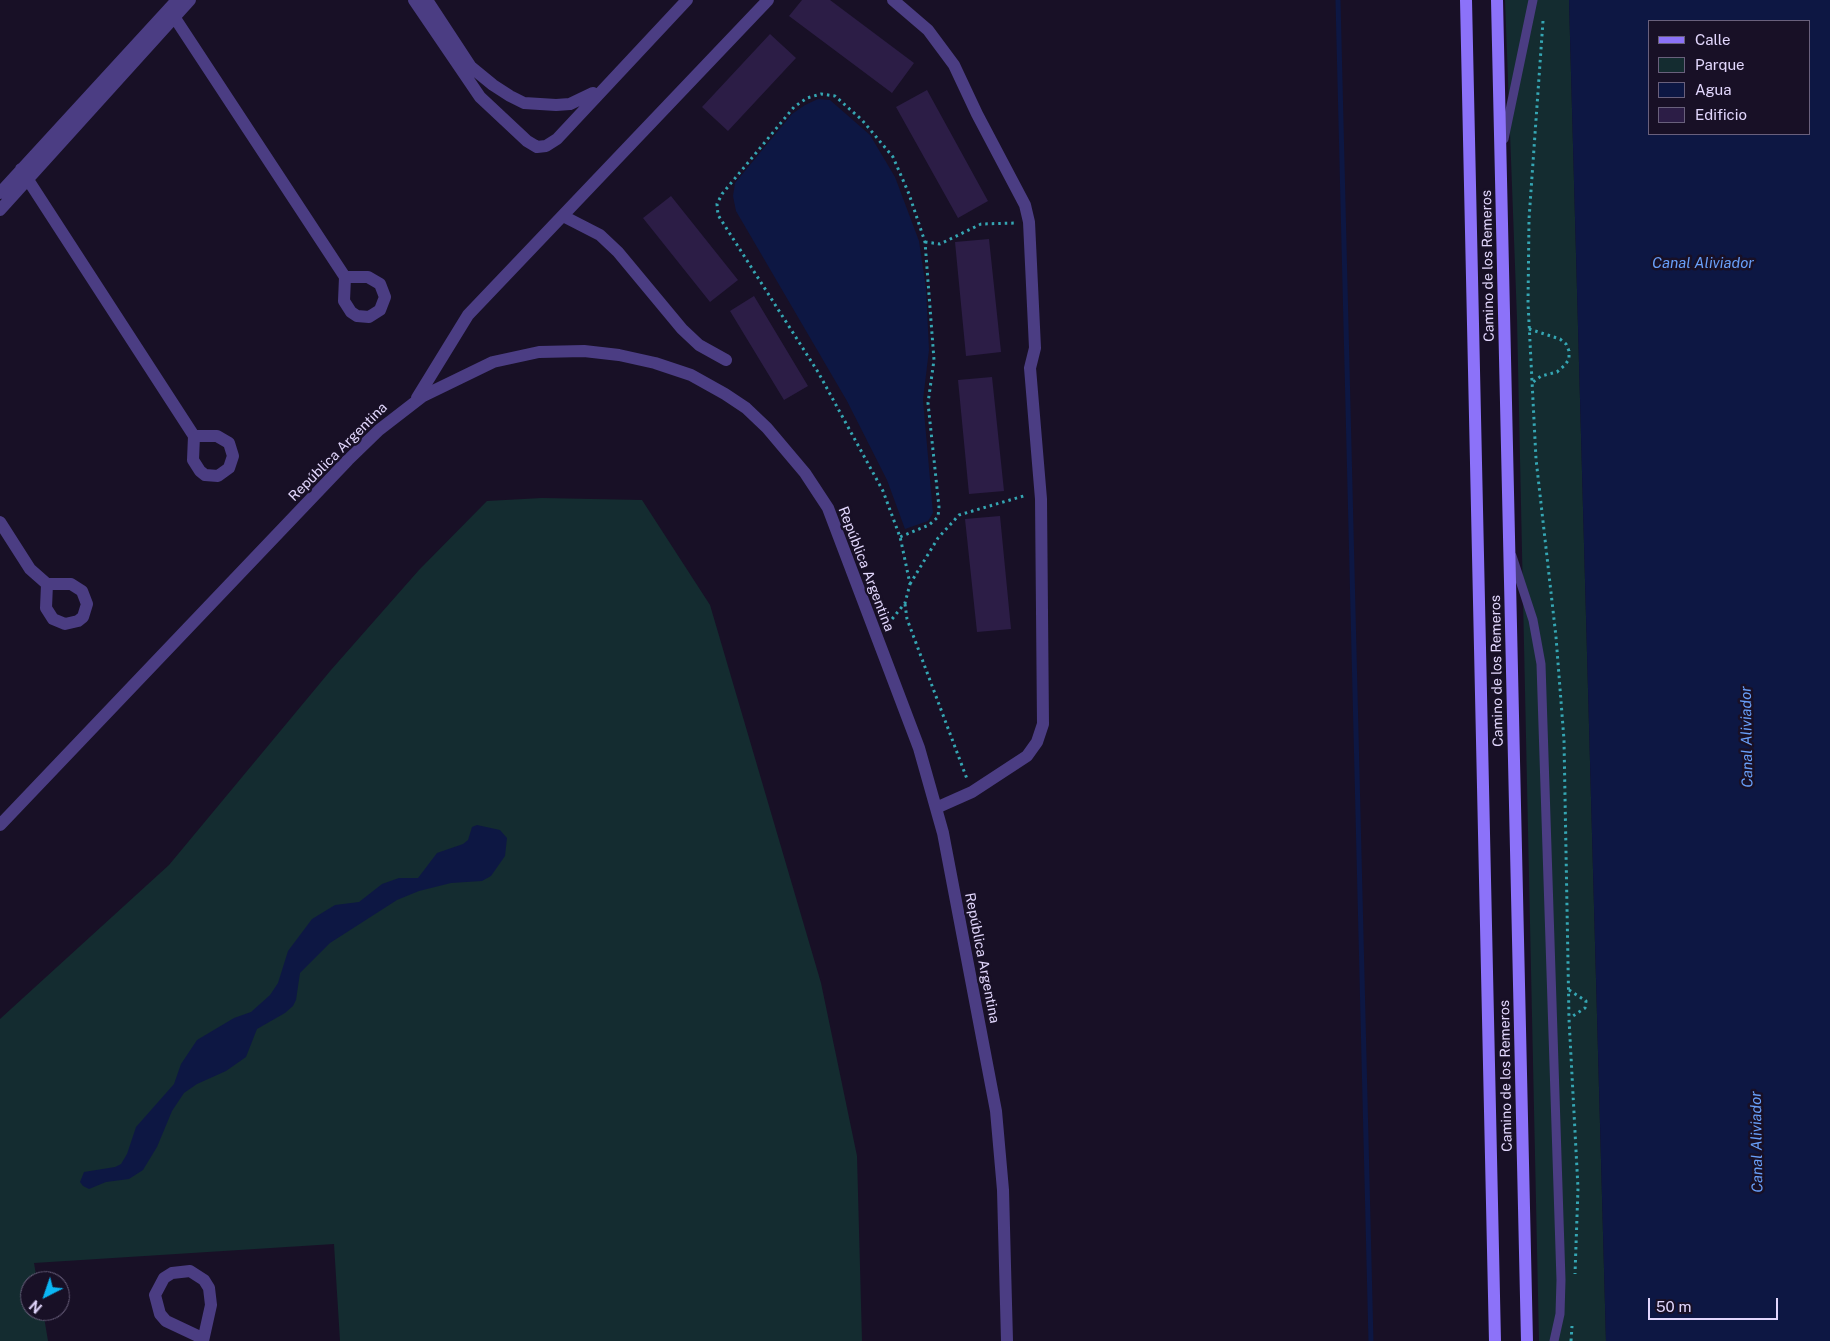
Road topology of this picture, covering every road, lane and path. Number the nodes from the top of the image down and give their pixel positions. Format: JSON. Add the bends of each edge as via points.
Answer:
{"nodes":[{"id":1,"x":190,"y":0,"type":"edge"},
{"id":2,"x":414,"y":0,"type":"edge"},
{"id":3,"x":427,"y":0,"type":"edge"},
{"id":4,"x":687,"y":0,"type":"edge"},
{"id":5,"x":768,"y":0,"type":"edge"},
{"id":6,"x":893,"y":0,"type":"edge"},
{"id":7,"x":1466,"y":0,"type":"edge"},
{"id":8,"x":1497,"y":0,"type":"edge"},
{"id":9,"x":1533,"y":0,"type":"edge"},
{"id":10,"x":173,"y":9,"type":"edge"},
{"id":11,"x":604,"y":87,"type":"junction"},
{"id":12,"x":1500,"y":154,"type":"junction"},
{"id":13,"x":24,"y":174,"type":"junction"},
{"id":14,"x":0,"y":193,"type":"edge"},
{"id":15,"x":0,"y":210,"type":"edge"},
{"id":16,"x":563,"y":216,"type":"junction"},
{"id":17,"x":1029,"y":222,"type":"junction"},
{"id":18,"x":925,"y":242,"type":"junction"},
{"id":19,"x":345,"y":277,"type":"dead end"},
{"id":20,"x":1529,"y":329,"type":"dead end"},
{"id":21,"x":726,"y":360,"type":"dead end"},
{"id":22,"x":1532,"y":383,"type":"dead end"},
{"id":23,"x":414,"y":402,"type":"junction"},
{"id":24,"x":194,"y":436,"type":"dead end"},
{"id":25,"x":1040,"y":491,"type":"junction"},
{"id":26,"x":0,"y":522,"type":"edge"},
{"id":27,"x":900,"y":537,"type":"junction"},
{"id":28,"x":1509,"y":548,"type":"junction"},
{"id":29,"x":47,"y":584,"type":"dead end"},
{"id":30,"x":910,"y":584,"type":"junction"},
{"id":31,"x":905,"y":604,"type":"junction"},
{"id":32,"x":875,"y":633,"type":"junction"},
{"id":33,"x":972,"y":792,"type":"junction"},
{"id":34,"x":936,"y":808,"type":"junction"},
{"id":35,"x":0,"y":825,"type":"edge"},
{"id":36,"x":1569,"y":990,"type":"dead end"},
{"id":37,"x":1569,"y":1019,"type":"dead end"},
{"id":38,"x":202,"y":1340,"type":"edge"},
{"id":39,"x":1007,"y":1341,"type":"edge"},
{"id":40,"x":1495,"y":1341,"type":"edge"},
{"id":41,"x":1527,"y":1341,"type":"edge"},
{"id":42,"x":1554,"y":1341,"type":"edge"}],
"edges":[{"from":1,"to":10,"type":"street"},
{"from":2,"to":11,"type":"street","via":[[480,97],[537,147],[557,139]]},
{"from":3,"to":11,"type":"street","via":[[472,67],[493,86],[524,103],[570,104]]},
{"from":4,"to":11,"type":"street"},
{"from":5,"to":16,"type":"street"},
{"from":6,"to":17,"type":"street","via":[[928,30],[954,64],[1025,205]]},
{"from":7,"to":40,"type":"main road","name":"Camino de los Remeros"},
{"from":8,"to":12,"type":"main road","name":"Camino de los Remeros"},
{"from":9,"to":12,"type":"lane"},
{"from":10,"to":13,"type":"street"},
{"from":10,"to":19,"type":"street"},
{"from":12,"to":28,"type":"main road","name":"Camino de los Remeros"},
{"from":13,"to":14,"type":"street"},
{"from":13,"to":15,"type":"street"},
{"from":13,"to":24,"type":"street"},
{"from":16,"to":21,"type":"street","via":[[600,235],[682,329],[699,345]]},
{"from":16,"to":23,"type":"street","via":[[468,315]]},
{"from":17,"to":18,"type":"path","via":[[981,224],[940,244]]},
{"from":17,"to":25,"type":"street","via":[[1036,348],[1030,368]]},
{"from":18,"to":27,"type":"path","via":[[934,360],[928,403],[939,507],[938,516],[929,524]]},
{"from":18,"to":27,"type":"path","via":[[893,157],[862,120],[835,96],[821,94],[794,107],[717,204],[718,215],[818,372],[883,491]]},
{"from":20,"to":22,"type":"path","via":[[1560,339],[1569,351],[1569,359],[1558,372],[1542,376]]},
{"from":23,"to":32,"type":"street","name":"República Argentina","via":[[451,380],[492,362],[539,352],[584,351],[619,355],[691,376],[746,408],[783,445],[804,473],[828,508]]},
{"from":23,"to":35,"type":"street","name":"República Argentina","via":[[348,460]]},
{"from":25,"to":30,"type":"path","via":[[959,515],[938,538]]},
{"from":25,"to":33,"type":"street","via":[[1043,724],[1028,756]]},
{"from":26,"to":29,"type":"street","via":[[30,569]]},
{"from":27,"to":30,"type":"path"},
{"from":28,"to":41,"type":"main road","name":"Camino de los Remeros"},
{"from":28,"to":42,"type":"lane","via":[[1534,620],[1541,664],[1561,1280],[1560,1314]]},
{"from":30,"to":31,"type":"path"},
{"from":31,"to":32,"type":"path","via":[[887,626]]},
{"from":31,"to":33,"type":"path","via":[[907,619]]},
{"from":32,"to":34,"type":"street","name":"República Argentina","via":[[918,748]]},
{"from":33,"to":34,"type":"street"},
{"from":34,"to":39,"type":"street","name":"República Argentina","via":[[996,1111],[1003,1190]]},
{"from":36,"to":37,"type":"path","via":[[1586,1001],[1585,1008]]},
{"from":38,"to":38,"type":"street","via":[[210,1305],[209,1288],[204,1280],[190,1271],[172,1272],[164,1278],[155,1295],[160,1314],[166,1321]]}]}
